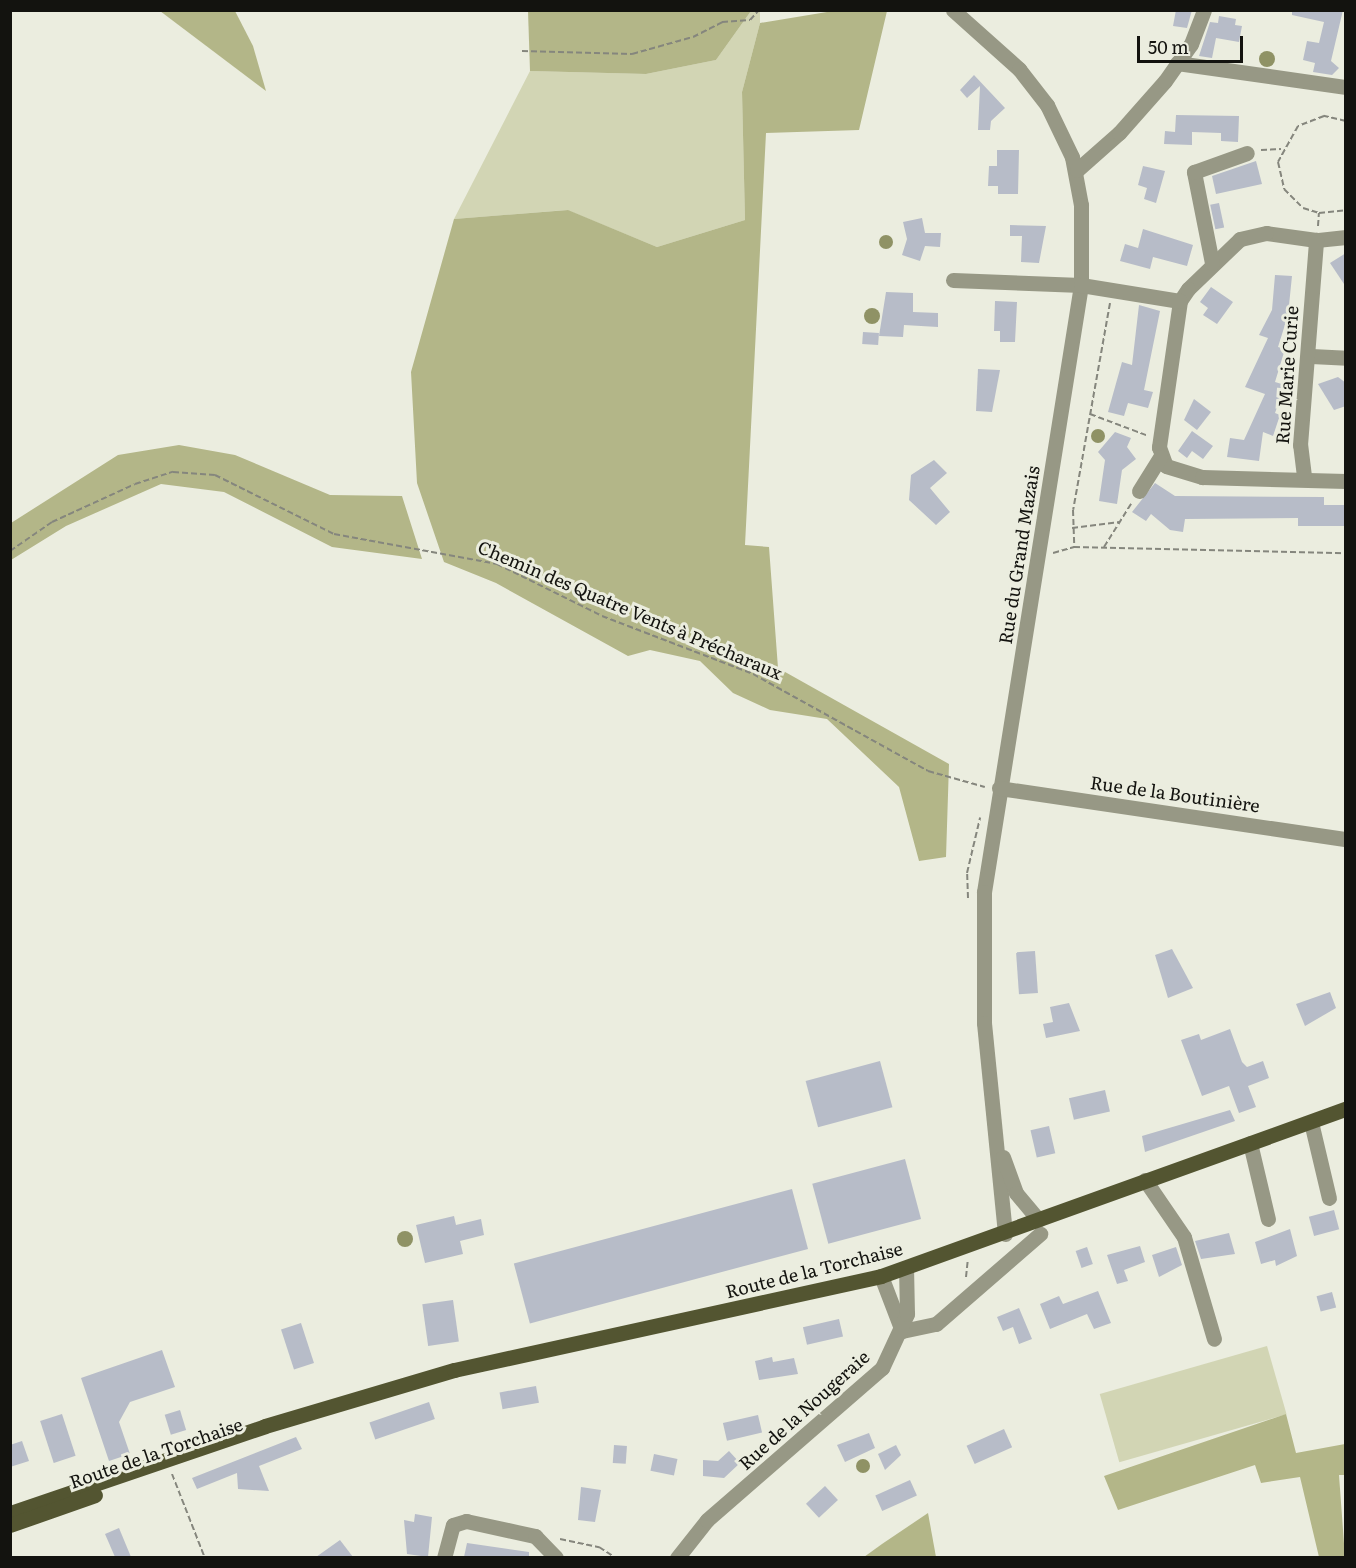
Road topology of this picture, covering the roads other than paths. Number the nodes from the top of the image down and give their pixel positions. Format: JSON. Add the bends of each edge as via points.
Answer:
{"nodes":[{"id":1,"x":953,"y":10,"type":"edge"},
{"id":2,"x":1204,"y":10,"type":"edge"},
{"id":3,"x":1177,"y":63,"type":"junction"},
{"id":4,"x":1346,"y":87,"type":"edge"},
{"id":5,"x":1247,"y":153,"type":"road end"},
{"id":6,"x":1077,"y":170,"type":"junction"},
{"id":7,"x":1346,"y":237,"type":"edge"},
{"id":8,"x":1316,"y":240,"type":"junction"},
{"id":9,"x":1212,"y":263,"type":"junction"},
{"id":10,"x":953,"y":280,"type":"dead end"},
{"id":11,"x":1081,"y":285,"type":"junction"},
{"id":12,"x":1180,"y":301,"type":"junction"},
{"id":13,"x":1311,"y":356,"type":"junction"},
{"id":14,"x":1346,"y":358,"type":"edge"},
{"id":15,"x":1160,"y":457,"type":"junction"},
{"id":16,"x":1304,"y":476,"type":"junction"},
{"id":17,"x":1346,"y":481,"type":"edge"},
{"id":18,"x":1139,"y":491,"type":"road end"},
{"id":19,"x":999,"y":788,"type":"junction"},
{"id":20,"x":1346,"y":838,"type":"edge"},
{"id":21,"x":1346,"y":1109,"type":"edge"},
{"id":22,"x":1311,"y":1122,"type":"junction"},
{"id":23,"x":1250,"y":1143,"type":"junction"},
{"id":24,"x":1000,"y":1149,"type":"junction"},
{"id":25,"x":1145,"y":1180,"type":"junction"},
{"id":26,"x":1329,"y":1197,"type":"dead end"},
{"id":27,"x":1268,"y":1219,"type":"dead end"},
{"id":28,"x":1040,"y":1227,"type":"junction"},
{"id":29,"x":1005,"y":1234,"type":"junction"},
{"id":30,"x":906,"y":1268,"type":"junction"},
{"id":31,"x":881,"y":1276,"type":"junction"},
{"id":32,"x":902,"y":1331,"type":"junction"},
{"id":33,"x":1214,"y":1339,"type":"dead end"},
{"id":34,"x":313,"y":1415,"type":"junction"},
{"id":35,"x":10,"y":1513,"type":"edge"},
{"id":36,"x":10,"y":1525,"type":"edge"},
{"id":37,"x":444,"y":1557,"type":"edge"},
{"id":38,"x":556,"y":1557,"type":"edge"},
{"id":39,"x":677,"y":1557,"type":"edge"}],
"edges":[{"from":1,"to":6,"type":"street","name":"Rue du Grand Mazais","via":[[1019,69],[1047,105]]},
{"from":2,"to":3,"type":"street"},
{"from":3,"to":4,"type":"street"},
{"from":3,"to":6,"type":"street","via":[[1119,133]]},
{"from":5,"to":9,"type":"street","via":[[1208,163],[1194,172],[1192,180]]},
{"from":6,"to":11,"type":"street","name":"Rue du Grand Mazais"},
{"from":7,"to":8,"type":"street"},
{"from":8,"to":9,"type":"street","via":[[1266,233],[1240,239]]},
{"from":8,"to":13,"type":"street","name":"Rue Marie Curie"},
{"from":9,"to":12,"type":"street"},
{"from":10,"to":11,"type":"street"},
{"from":11,"to":12,"type":"street"},
{"from":11,"to":19,"type":"street","name":"Rue du Grand Mazais"},
{"from":12,"to":15,"type":"street"},
{"from":13,"to":14,"type":"street"},
{"from":13,"to":16,"type":"street","name":"Rue Marie Curie","via":[[1304,372],[1300,445]]},
{"from":15,"to":16,"type":"street","via":[[1175,472],[1202,477]]},
{"from":15,"to":18,"type":"street"},
{"from":16,"to":17,"type":"street"},
{"from":19,"to":20,"type":"street","name":"Rue de la Boutinière"},
{"from":19,"to":24,"type":"street","name":"Rue du Grand Mazais","via":[[982,941],[984,1023]]},
{"from":21,"to":22,"type":"main road","name":"Route de la Torchaise"},
{"from":22,"to":23,"type":"main road","name":"Route de la Torchaise"},
{"from":22,"to":26,"type":"street"},
{"from":23,"to":25,"type":"main road","name":"Route de la Torchaise"},
{"from":23,"to":27,"type":"street"},
{"from":24,"to":28,"type":"street","name":"Rue du Grand Mazais","via":[[1016,1193]]},
{"from":24,"to":29,"type":"street","name":"Rue du Grand Mazais"},
{"from":25,"to":28,"type":"main road","name":"Route de la Torchaise"},
{"from":25,"to":33,"type":"street","via":[[1184,1237]]},
{"from":28,"to":29,"type":"main road","name":"Route de la Torchaise"},
{"from":28,"to":32,"type":"street","via":[[936,1324]]},
{"from":29,"to":30,"type":"main road","name":"Route de la Torchaise"},
{"from":30,"to":31,"type":"main road","name":"Route de la Torchaise"},
{"from":30,"to":32,"type":"street","via":[[907,1314]]},
{"from":31,"to":32,"type":"street"},
{"from":31,"to":34,"type":"main road","name":"Route de la Torchaise","via":[[454,1370]]},
{"from":32,"to":39,"type":"street","name":"Rue de la Nougeraie","via":[[876,1374],[707,1520]]},
{"from":34,"to":35,"type":"main road","name":"Route de la Torchaise","via":[[264,1426]]},
{"from":34,"to":36,"type":"main road","name":"Route de la Torchaise"},
{"from":37,"to":38,"type":"street","via":[[450,1532],[459,1522],[535,1536]]}]}
